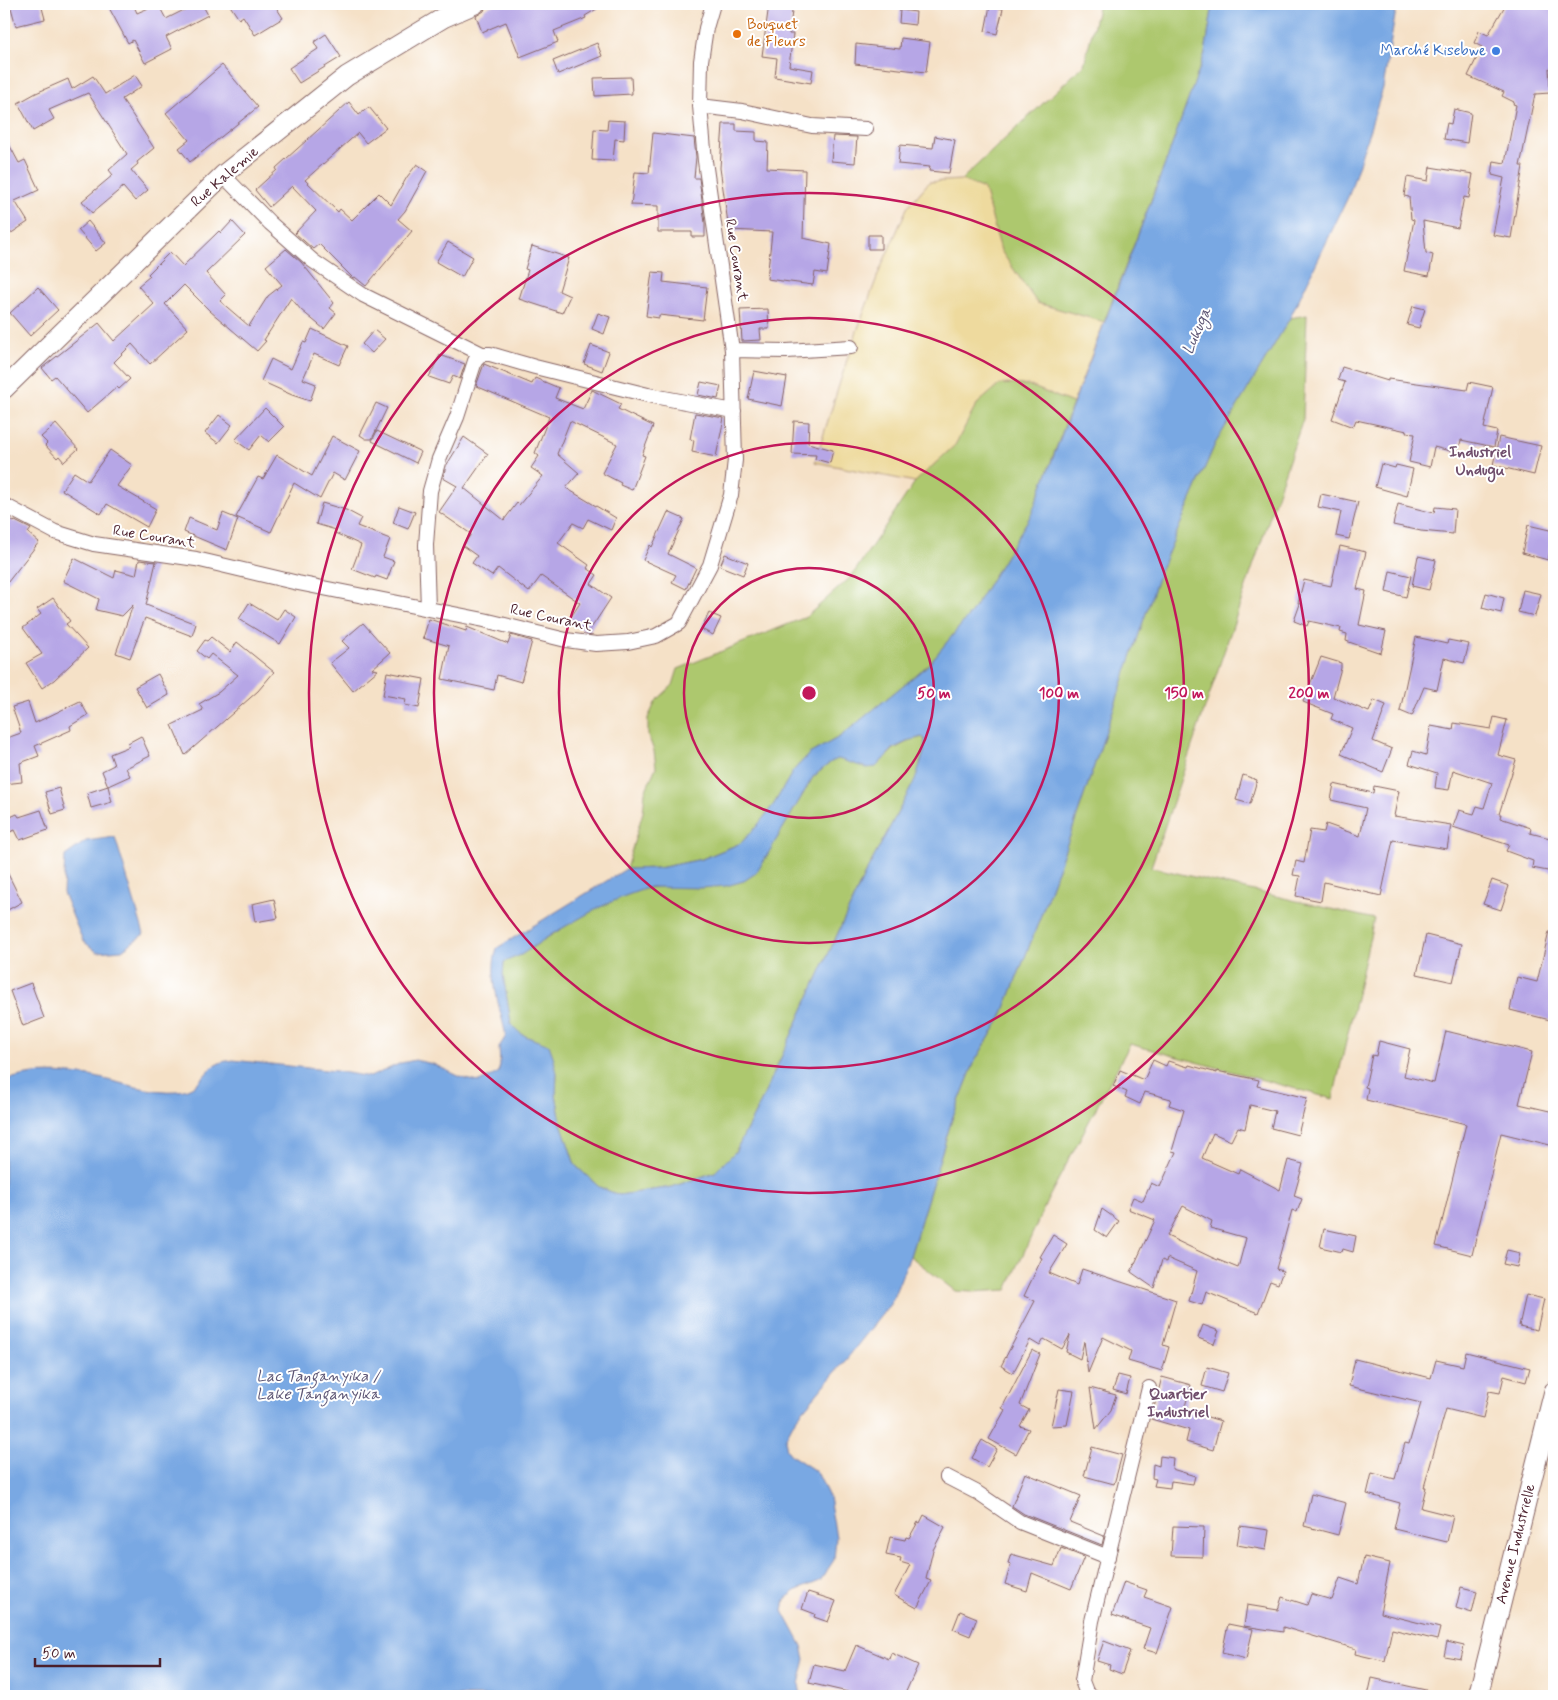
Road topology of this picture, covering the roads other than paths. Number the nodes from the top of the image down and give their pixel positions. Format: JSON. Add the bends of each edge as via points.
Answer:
{"nodes":[{"id":1,"x":475,"y":4,"type":"edge"},
{"id":2,"x":714,"y":4,"type":"edge"},
{"id":3,"x":700,"y":106,"type":"junction"},
{"id":4,"x":866,"y":129,"type":"dead end"},
{"id":5,"x":223,"y":175,"type":"junction"},
{"id":6,"x":851,"y":347,"type":"dead end"},
{"id":7,"x":732,"y":350,"type":"junction"},
{"id":8,"x":482,"y":354,"type":"junction"},
{"id":9,"x":4,"y":389,"type":"edge"},
{"id":10,"x":734,"y":411,"type":"junction"},
{"id":11,"x":4,"y":505,"type":"edge"},
{"id":12,"x":428,"y":609,"type":"junction"},
{"id":13,"x":1149,"y":1388,"type":"dead end"},
{"id":14,"x":1554,"y":1391,"type":"edge"},
{"id":15,"x":947,"y":1477,"type":"dead end"},
{"id":16,"x":1108,"y":1557,"type":"junction"},
{"id":17,"x":1092,"y":1696,"type":"edge"},
{"id":18,"x":1478,"y":1696,"type":"edge"}],
"edges":[{"from":1,"to":5,"type":"street","name":"Rue Kalemie","via":[[443,18],[347,76]]},
{"from":2,"to":3,"type":"street","name":"Rue Courant","via":[[701,61]]},
{"from":3,"to":4,"type":"street","via":[[812,126]]},
{"from":3,"to":7,"type":"street","name":"Rue Courant"},
{"from":5,"to":8,"type":"street","via":[[313,261],[363,295]]},
{"from":5,"to":9,"type":"street","name":"Rue Kalemie"},
{"from":6,"to":7,"type":"street"},
{"from":7,"to":10,"type":"street","name":"Rue Courant"},
{"from":8,"to":10,"type":"street","via":[[648,395]]},
{"from":8,"to":12,"type":"street","via":[[476,361],[430,491],[426,545]]},
{"from":10,"to":12,"type":"street","name":"Rue Courant","via":[[735,460],[731,495],[710,565],[679,623],[656,636],[596,644]]},
{"from":11,"to":12,"type":"street","name":"Rue Courant","via":[[55,532],[94,544],[196,560]]},
{"from":13,"to":16,"type":"street"},
{"from":14,"to":18,"type":"street","name":"Avenue Industrielle"},
{"from":15,"to":16,"type":"street","via":[[1020,1522]]},
{"from":16,"to":17,"type":"street","via":[[1092,1621],[1082,1681],[1087,1694]]}]}
